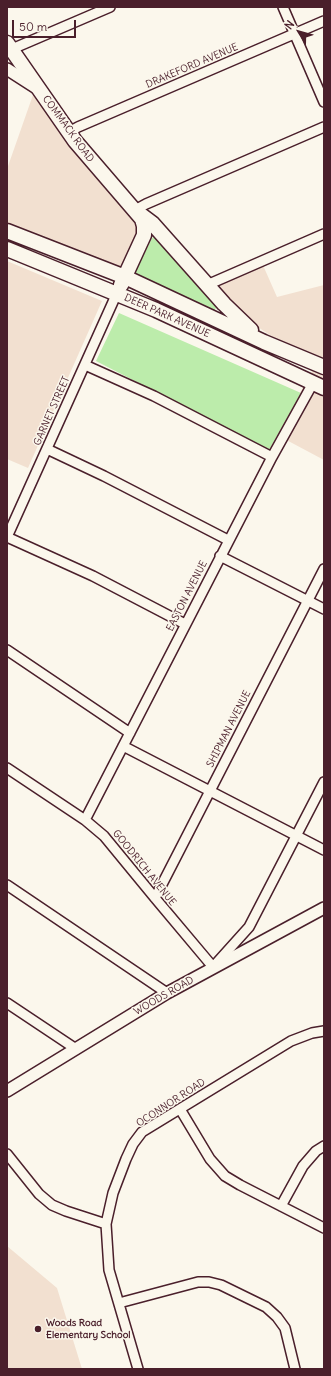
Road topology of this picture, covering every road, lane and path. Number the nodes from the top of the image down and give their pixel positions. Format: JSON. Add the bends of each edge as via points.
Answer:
{"nodes":[{"id":1,"x":110,"y":7,"type":"edge"},
{"id":2,"x":283,"y":7,"type":"edge"},
{"id":3,"x":324,"y":21,"type":"edge"},
{"id":4,"x":294,"y":33,"type":"junction"},
{"id":5,"x":9,"y":48,"type":"edge"},
{"id":6,"x":7,"y":69,"type":"edge"},
{"id":7,"x":40,"y":91,"type":"junction"},
{"id":8,"x":324,"y":102,"type":"edge"},
{"id":9,"x":324,"y":127,"type":"edge"},
{"id":10,"x":69,"y":132,"type":"junction"},
{"id":11,"x":135,"y":210,"type":"junction"},
{"id":12,"x":7,"y":231,"type":"edge"},
{"id":13,"x":324,"y":234,"type":"edge"},
{"id":14,"x":7,"y":249,"type":"edge"},
{"id":15,"x":125,"y":277,"type":"junction"},
{"id":16,"x":207,"y":285,"type":"junction"},
{"id":17,"x":117,"y":293,"type":"junction"},
{"id":18,"x":264,"y":342,"type":"junction"},
{"id":19,"x":85,"y":365,"type":"junction"},
{"id":20,"x":324,"y":367,"type":"edge"},
{"id":21,"x":318,"y":386,"type":"edge"},
{"id":22,"x":47,"y":449,"type":"junction"},
{"id":23,"x":272,"y":457,"type":"junction"},
{"id":24,"x":7,"y":537,"type":"edge"},
{"id":25,"x":228,"y":540,"type":"junction"},
{"id":26,"x":220,"y":556,"type":"junction"},
{"id":27,"x":324,"y":569,"type":"edge"},
{"id":28,"x":308,"y":601,"type":"junction"},
{"id":29,"x":324,"y":609,"type":"edge"},
{"id":30,"x":185,"y":624,"type":"junction"},
{"id":31,"x":7,"y":650,"type":"edge"},
{"id":32,"x":130,"y":733,"type":"junction"},
{"id":33,"x":123,"y":746,"type":"junction"},
{"id":34,"x":7,"y":768,"type":"edge"},
{"id":35,"x":324,"y":782,"type":"edge"},
{"id":36,"x":210,"y":791,"type":"junction"},
{"id":37,"x":85,"y":820,"type":"junction"},
{"id":38,"x":296,"y":836,"type":"junction"},
{"id":39,"x":324,"y":850,"type":"edge"},
{"id":40,"x":7,"y":885,"type":"edge"},
{"id":41,"x":155,"y":898,"type":"junction"},
{"id":42,"x":324,"y":908,"type":"edge"},
{"id":43,"x":213,"y":968,"type":"junction"},
{"id":44,"x":167,"y":993,"type":"junction"},
{"id":45,"x":7,"y":1003,"type":"edge"},
{"id":46,"x":324,"y":1031,"type":"edge"},
{"id":47,"x":76,"y":1049,"type":"junction"},
{"id":48,"x":7,"y":1091,"type":"edge"},
{"id":49,"x":180,"y":1109,"type":"junction"},
{"id":50,"x":324,"y":1146,"type":"edge"},
{"id":51,"x":7,"y":1154,"type":"edge"},
{"id":52,"x":281,"y":1206,"type":"junction"},
{"id":53,"x":106,"y":1224,"type":"junction"},
{"id":54,"x":324,"y":1228,"type":"edge"},
{"id":55,"x":119,"y":1303,"type":"junction"},
{"id":56,"x":138,"y":1369,"type":"edge"},
{"id":57,"x":295,"y":1369,"type":"edge"}],
"edges":[{"from":1,"to":5,"type":"street"},
{"from":2,"to":4,"type":"street"},
{"from":3,"to":4,"type":"street","name":"DRAKEFORD AVENUE"},
{"from":4,"to":8,"type":"street"},
{"from":4,"to":10,"type":"street","name":"DRAKEFORD AVENUE"},
{"from":5,"to":7,"type":"main road","name":"COMMACK ROAD"},
{"from":6,"to":7,"type":"street"},
{"from":7,"to":10,"type":"main road","name":"COMMACK ROAD"},
{"from":9,"to":11,"type":"street"},
{"from":10,"to":11,"type":"main road","name":"COMMACK ROAD","via":[[87,157]]},
{"from":11,"to":15,"type":"main road","name":"COMMACK ROAD","via":[[143,222],[144,234]]},
{"from":11,"to":16,"type":"main road","name":"COMMACK ROAD","via":[[152,223]]},
{"from":12,"to":15,"type":"main road","name":"DEER PARK AVENUE"},
{"from":13,"to":16,"type":"street"},
{"from":14,"to":17,"type":"main road","name":"DEER PARK AVENUE"},
{"from":15,"to":17,"type":"main road","name":"COMMACK ROAD"},
{"from":15,"to":18,"type":"main road","name":"DEER PARK AVENUE"},
{"from":16,"to":18,"type":"main road","name":"COMMACK ROAD","via":[[234,315]]},
{"from":17,"to":19,"type":"street","name":"GARNET STREET"},
{"from":17,"to":21,"type":"main road","name":"DEER PARK AVENUE"},
{"from":18,"to":20,"type":"main road","name":"DEER PARK AVENUE"},
{"from":19,"to":22,"type":"street","name":"GARNET STREET"},
{"from":19,"to":23,"type":"street","via":[[154,396]]},
{"from":21,"to":23,"type":"street","name":"EASTON AVENUE"},
{"from":22,"to":24,"type":"street","name":"GARNET STREET"},
{"from":22,"to":25,"type":"street"},
{"from":23,"to":25,"type":"street","name":"EASTON AVENUE"},
{"from":24,"to":30,"type":"street","via":[[93,576]]},
{"from":25,"to":26,"type":"street","name":"EASTON AVENUE"},
{"from":26,"to":28,"type":"street"},
{"from":26,"to":30,"type":"street","name":"EASTON AVENUE"},
{"from":27,"to":28,"type":"street","name":"SHIPMAN AVENUE"},
{"from":28,"to":29,"type":"street"},
{"from":28,"to":36,"type":"street","name":"SHIPMAN AVENUE"},
{"from":30,"to":32,"type":"street","name":"EASTON AVENUE"},
{"from":31,"to":32,"type":"street"},
{"from":32,"to":33,"type":"street","name":"EASTON AVENUE"},
{"from":33,"to":36,"type":"street"},
{"from":33,"to":37,"type":"street","name":"EASTON AVENUE"},
{"from":34,"to":37,"type":"street","name":"GOODRICH AVENUE"},
{"from":35,"to":38,"type":"street"},
{"from":36,"to":38,"type":"street"},
{"from":36,"to":41,"type":"street","name":"SHIPMAN AVENUE"},
{"from":37,"to":41,"type":"street","name":"GOODRICH AVENUE","via":[[104,836]]},
{"from":38,"to":39,"type":"street"},
{"from":38,"to":43,"type":"street","via":[[249,927]]},
{"from":40,"to":44,"type":"street"},
{"from":41,"to":43,"type":"street","name":"GOODRICH AVENUE"},
{"from":42,"to":43,"type":"street","name":"WOODS ROAD"},
{"from":43,"to":44,"type":"street","name":"WOODS ROAD"},
{"from":44,"to":47,"type":"street","name":"WOODS ROAD"},
{"from":45,"to":47,"type":"street"},
{"from":46,"to":49,"type":"street","name":"OCONNOR ROAD","via":[[291,1041]]},
{"from":47,"to":48,"type":"street","name":"WOODS ROAD"},
{"from":49,"to":52,"type":"street","via":[[210,1159],[225,1176]]},
{"from":49,"to":53,"type":"street","name":"OCONNOR ROAD","via":[[142,1132],[133,1144],[113,1193]]},
{"from":50,"to":52,"type":"street","via":[[303,1166]]},
{"from":51,"to":53,"type":"street","via":[[39,1194],[52,1205]]},
{"from":52,"to":54,"type":"street"},
{"from":53,"to":55,"type":"street","name":"OCONNOR ROAD","via":[[109,1270]]},
{"from":55,"to":56,"type":"street","name":"OCONNOR ROAD"},
{"from":55,"to":57,"type":"street","via":[[198,1282],[221,1285],[266,1307],[277,1317],[285,1328]]}]}
